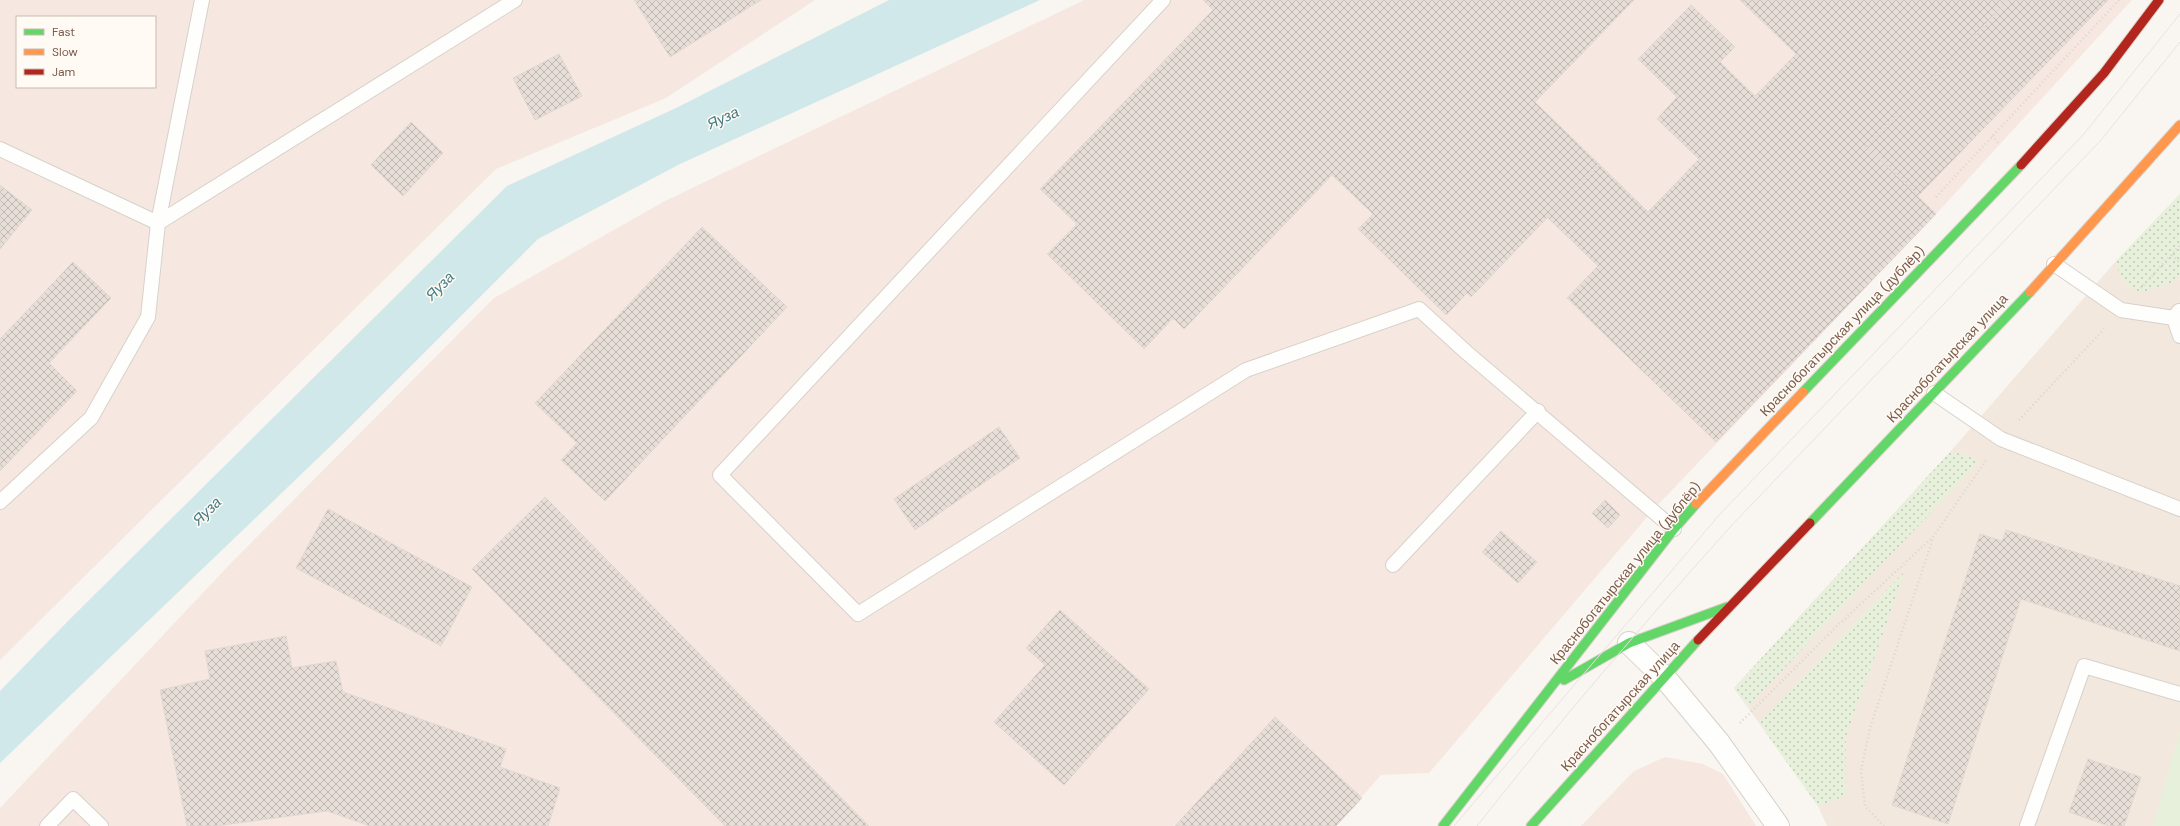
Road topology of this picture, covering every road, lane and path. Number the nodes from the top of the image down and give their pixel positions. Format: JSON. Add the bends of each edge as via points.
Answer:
{"nodes":[{"id":1,"x":202,"y":0,"type":"edge"},
{"id":2,"x":515,"y":0,"type":"edge"},
{"id":3,"x":1163,"y":0,"type":"edge"},
{"id":4,"x":2119,"y":0,"type":"edge"},
{"id":5,"x":2159,"y":0,"type":"edge"},
{"id":6,"x":2180,"y":125,"type":"edge"},
{"id":7,"x":0,"y":149,"type":"edge"},
{"id":8,"x":1936,"y":197,"type":"dead end"},
{"id":9,"x":158,"y":223,"type":"junction"},
{"id":10,"x":2180,"y":246,"type":"edge"},
{"id":11,"x":2172,"y":255,"type":"junction"},
{"id":12,"x":2180,"y":263,"type":"edge"},
{"id":13,"x":2054,"y":264,"type":"junction"},
{"id":14,"x":2121,"y":310,"type":"junction"},
{"id":15,"x":2177,"y":314,"type":"edge"},
{"id":16,"x":2180,"y":336,"type":"edge"},
{"id":17,"x":1934,"y":393,"type":"junction"},
{"id":18,"x":1538,"y":411,"type":"junction"},
{"id":19,"x":2001,"y":439,"type":"junction"},
{"id":20,"x":0,"y":502,"type":"edge"},
{"id":21,"x":2180,"y":509,"type":"edge"},
{"id":22,"x":1674,"y":529,"type":"junction"},
{"id":23,"x":1933,"y":537,"type":"junction"},
{"id":24,"x":1392,"y":565,"type":"dead end"},
{"id":25,"x":1730,"y":605,"type":"junction"},
{"id":26,"x":1629,"y":643,"type":"junction"},
{"id":27,"x":1665,"y":678,"type":"junction"},
{"id":28,"x":1551,"y":688,"type":"junction"},
{"id":29,"x":2180,"y":694,"type":"edge"},
{"id":30,"x":1719,"y":743,"type":"junction"},
{"id":31,"x":47,"y":826,"type":"edge"},
{"id":32,"x":101,"y":826,"type":"edge"},
{"id":33,"x":1443,"y":826,"type":"edge"},
{"id":34,"x":1532,"y":826,"type":"edge"},
{"id":35,"x":1778,"y":826,"type":"edge"},
{"id":36,"x":1884,"y":826,"type":"edge"},
{"id":37,"x":2027,"y":826,"type":"edge"}],
"edges":[{"from":1,"to":9,"type":"lane"},
{"from":2,"to":9,"type":"lane"},
{"from":3,"to":18,"type":"lane","via":[[720,475],[858,614],[1246,370],[1419,309],[1466,352]]},
{"from":4,"to":8,"type":"path"},
{"from":5,"to":22,"type":"main road","name":"Краснобогатырская улица (дублёр)","via":[[2104,73],[2056,128]]},
{"from":6,"to":13,"type":"main road","name":"Краснобогатырская улица"},
{"from":7,"to":9,"type":"lane"},
{"from":9,"to":20,"type":"lane","via":[[148,317],[95,412]]},
{"from":10,"to":11,"type":"path"},
{"from":11,"to":12,"type":"path"},
{"from":11,"to":14,"type":"path"},
{"from":13,"to":14,"type":"lane"},
{"from":13,"to":17,"type":"main road","name":"Краснобогатырская улица"},
{"from":14,"to":15,"type":"lane"},
{"from":14,"to":19,"type":"path"},
{"from":15,"to":16,"type":"lane"},
{"from":17,"to":19,"type":"lane"},
{"from":17,"to":25,"type":"main road","name":"Краснобогатырская улица"},
{"from":18,"to":22,"type":"lane"},
{"from":18,"to":24,"type":"lane"},
{"from":19,"to":21,"type":"lane"},
{"from":19,"to":23,"type":"path"},
{"from":22,"to":28,"type":"main road","name":"Краснобогатырская улица (дублёр)"},
{"from":23,"to":30,"type":"path","via":[[1835,628]]},
{"from":23,"to":36,"type":"path","via":[[1870,728],[1861,771],[1866,806]]},
{"from":25,"to":26,"type":"main road","name":"Краснобогатырская улица"},
{"from":25,"to":27,"type":"main road","name":"Краснобогатырская улица"},
{"from":26,"to":27,"type":"street"},
{"from":26,"to":28,"type":"main road","name":"Краснобогатырская улица","via":[[1595,660]]},
{"from":27,"to":30,"type":"street"},
{"from":27,"to":34,"type":"main road","name":"Краснобогатырская улица"},
{"from":28,"to":33,"type":"main road","name":"Краснобогатырская улица"},
{"from":29,"to":37,"type":"lane","via":[[2084,666]]},
{"from":30,"to":35,"type":"street"},
{"from":31,"to":32,"type":"lane","via":[[73,799]]}]}
